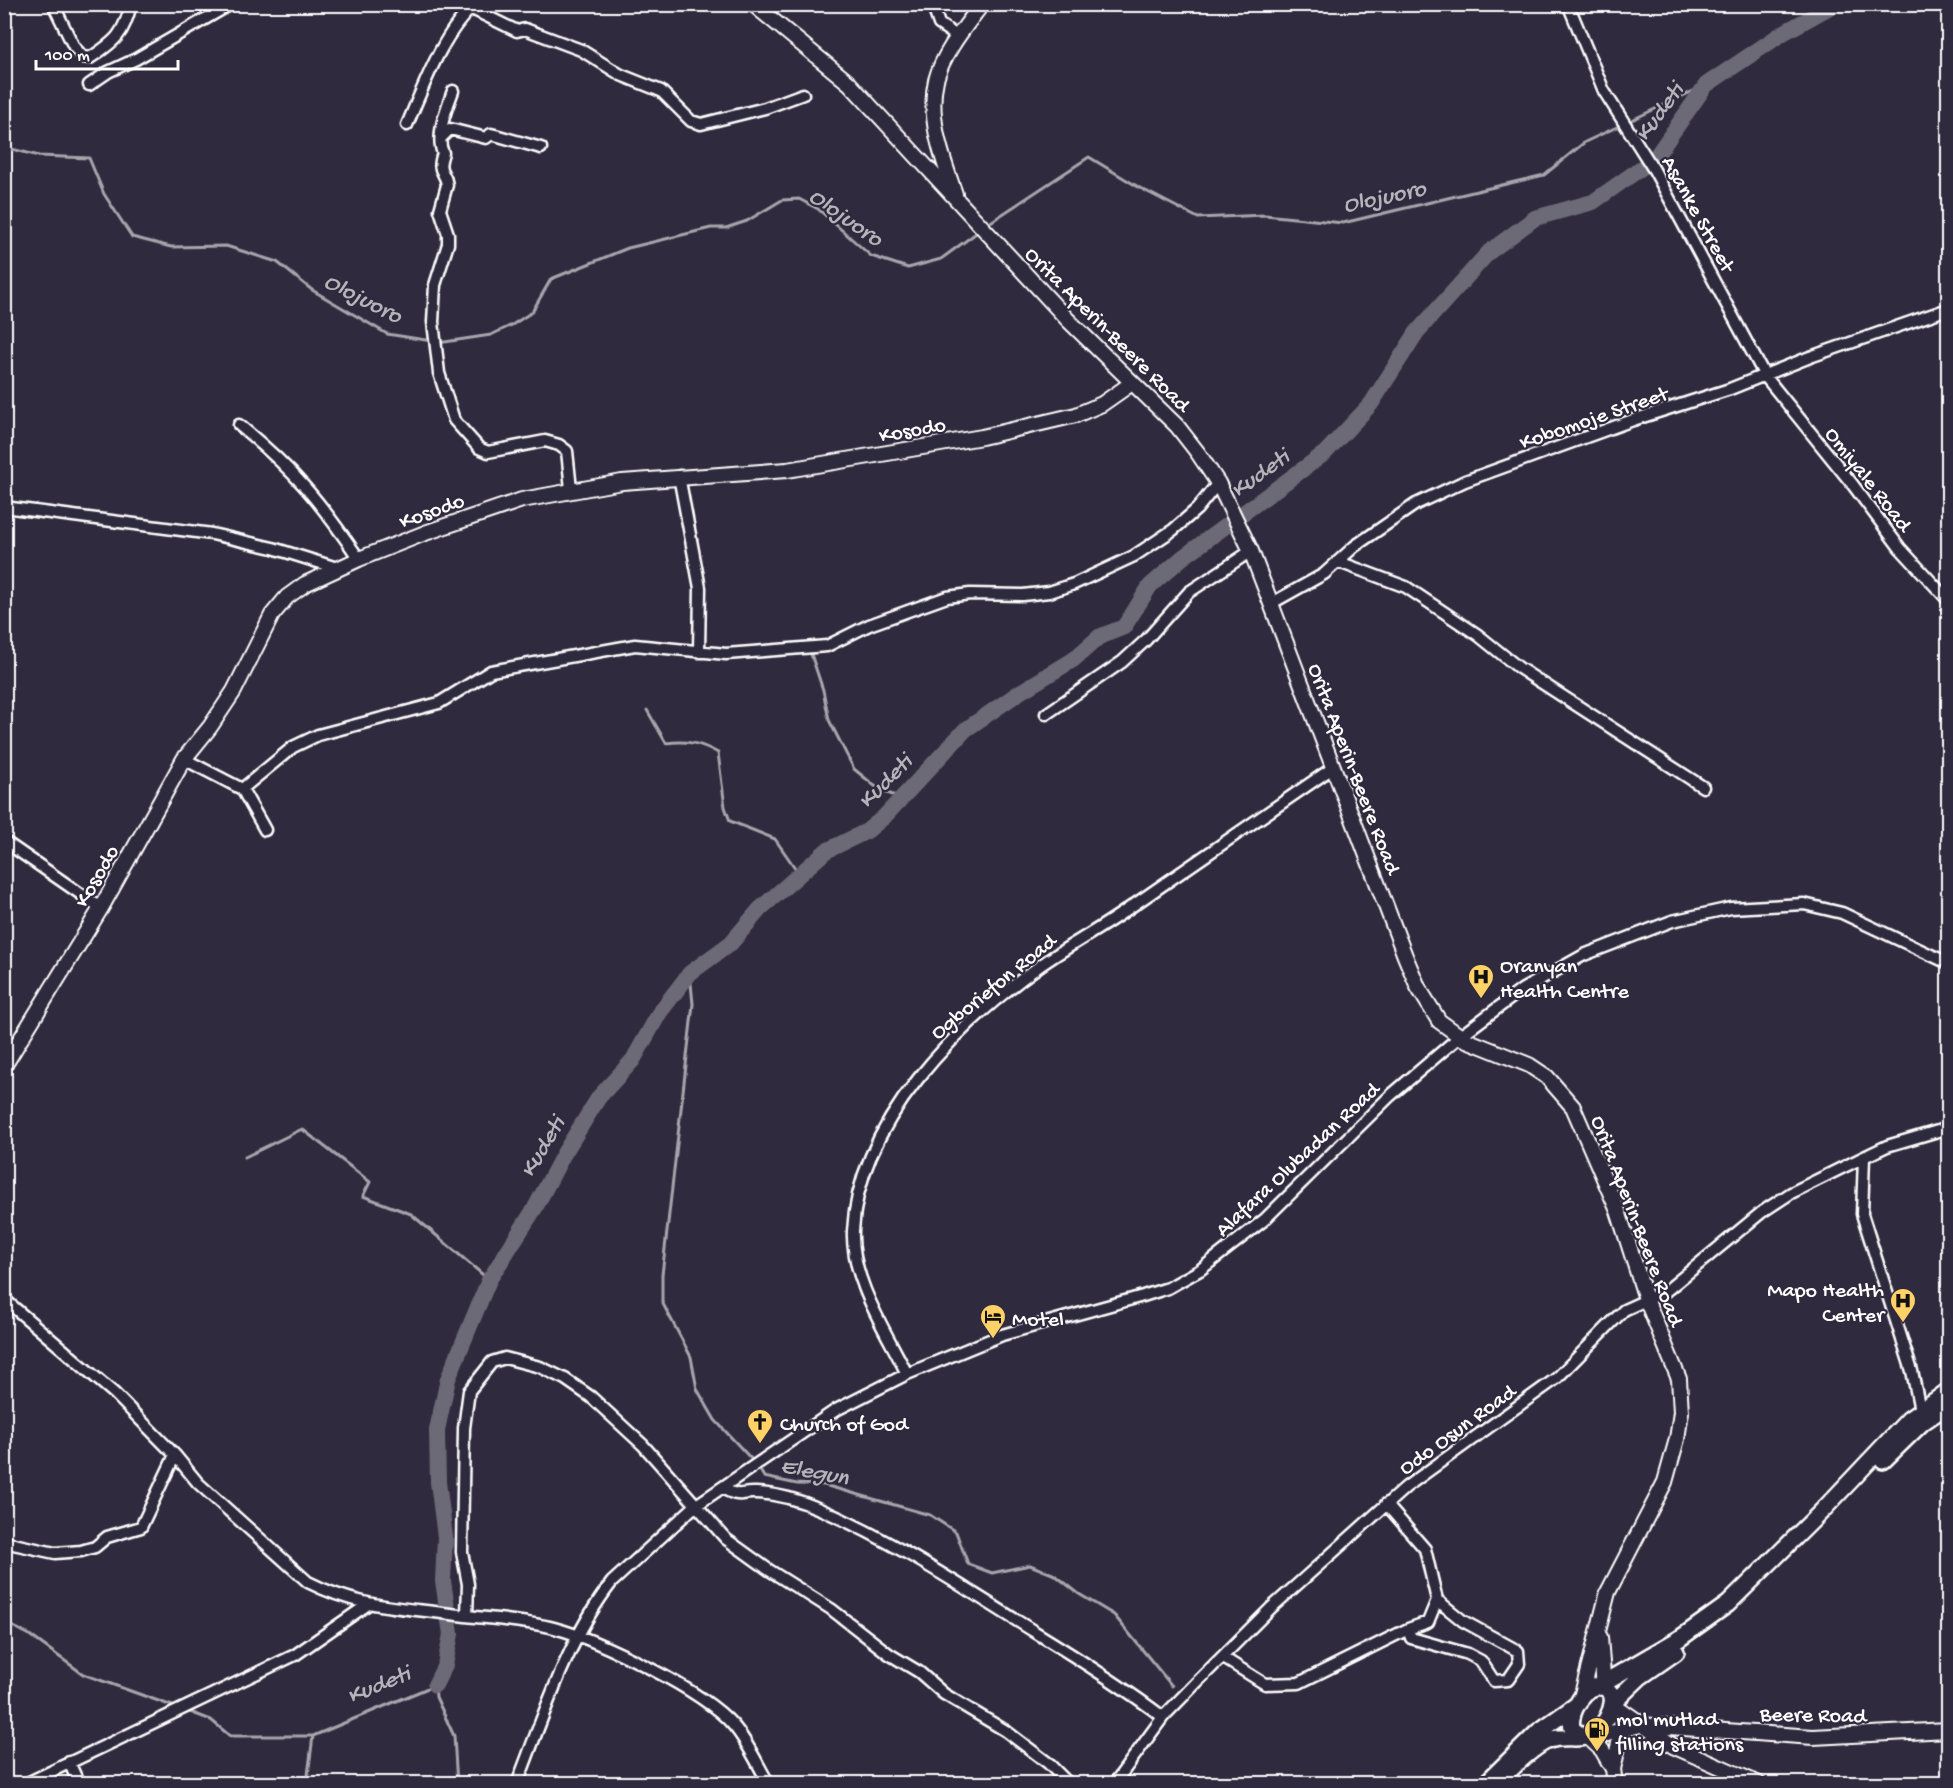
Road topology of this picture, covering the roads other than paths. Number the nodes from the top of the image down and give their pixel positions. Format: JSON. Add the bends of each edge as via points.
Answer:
{"nodes":[{"id":1,"x":53,"y":4,"type":"edge"},
{"id":2,"x":131,"y":4,"type":"edge"},
{"id":3,"x":231,"y":4,"type":"edge"},
{"id":4,"x":753,"y":4,"type":"edge"},
{"id":5,"x":932,"y":4,"type":"edge"},
{"id":6,"x":982,"y":4,"type":"edge"},
{"id":7,"x":1568,"y":4,"type":"edge"},
{"id":8,"x":473,"y":6,"type":"edge"},
{"id":9,"x":958,"y":37,"type":"junction"},
{"id":10,"x":89,"y":85,"type":"dead end"},
{"id":11,"x":453,"y":91,"type":"dead end"},
{"id":12,"x":803,"y":94,"type":"dead end"},
{"id":13,"x":407,"y":125,"type":"dead end"},
{"id":14,"x":442,"y":137,"type":"junction"},
{"id":15,"x":541,"y":148,"type":"dead end"},
{"id":16,"x":957,"y":199,"type":"junction"},
{"id":17,"x":1948,"y":309,"type":"edge"},
{"id":18,"x":1765,"y":376,"type":"junction"},
{"id":19,"x":1132,"y":383,"type":"junction"},
{"id":20,"x":239,"y":425,"type":"dead end"},
{"id":21,"x":679,"y":476,"type":"junction"},
{"id":22,"x":1218,"y":483,"type":"junction"},
{"id":23,"x":572,"y":489,"type":"junction"},
{"id":24,"x":4,"y":507,"type":"edge"},
{"id":25,"x":1251,"y":550,"type":"junction"},
{"id":26,"x":359,"y":559,"type":"junction"},
{"id":27,"x":1339,"y":562,"type":"junction"},
{"id":28,"x":337,"y":568,"type":"junction"},
{"id":29,"x":1948,"y":600,"type":"edge"},
{"id":30,"x":1272,"y":603,"type":"junction"},
{"id":31,"x":699,"y":652,"type":"junction"},
{"id":32,"x":1046,"y":714,"type":"dead end"},
{"id":33,"x":184,"y":759,"type":"junction"},
{"id":34,"x":1334,"y":767,"type":"junction"},
{"id":35,"x":1703,"y":787,"type":"dead end"},
{"id":36,"x":242,"y":789,"type":"junction"},
{"id":37,"x":265,"y":830,"type":"dead end"},
{"id":38,"x":4,"y":841,"type":"edge"},
{"id":39,"x":101,"y":908,"type":"junction"},
{"id":40,"x":1948,"y":963,"type":"edge"},
{"id":41,"x":1459,"y":1036,"type":"junction"},
{"id":42,"x":4,"y":1066,"type":"edge"},
{"id":43,"x":1948,"y":1128,"type":"edge"},
{"id":44,"x":1863,"y":1157,"type":"junction"},
{"id":45,"x":4,"y":1299,"type":"edge"},
{"id":46,"x":1646,"y":1299,"type":"junction"},
{"id":47,"x":908,"y":1374,"type":"junction"},
{"id":48,"x":1948,"y":1391,"type":"edge"},
{"id":49,"x":1948,"y":1405,"type":"edge"},
{"id":50,"x":1921,"y":1416,"type":"junction"},
{"id":51,"x":175,"y":1455,"type":"junction"},
{"id":52,"x":722,"y":1488,"type":"junction"},
{"id":53,"x":1386,"y":1504,"type":"junction"},
{"id":54,"x":695,"y":1506,"type":"junction"},
{"id":55,"x":4,"y":1542,"type":"edge"},
{"id":56,"x":1766,"y":1572,"type":"junction"},
{"id":57,"x":1437,"y":1600,"type":"junction"},
{"id":58,"x":367,"y":1605,"type":"junction"},
{"id":59,"x":461,"y":1615,"type":"junction"},
{"id":60,"x":1599,"y":1626,"type":"junction"},
{"id":61,"x":1408,"y":1629,"type":"junction"},
{"id":62,"x":578,"y":1636,"type":"junction"},
{"id":63,"x":1222,"y":1657,"type":"junction"},
{"id":64,"x":1602,"y":1686,"type":"junction"},
{"id":65,"x":1579,"y":1703,"type":"junction"},
{"id":66,"x":1613,"y":1703,"type":"junction"},
{"id":67,"x":1163,"y":1717,"type":"junction"},
{"id":68,"x":1640,"y":1725,"type":"junction"},
{"id":69,"x":1622,"y":1730,"type":"junction"},
{"id":70,"x":1948,"y":1730,"type":"edge"},
{"id":71,"x":1587,"y":1736,"type":"junction"},
{"id":72,"x":69,"y":1762,"type":"junction"},
{"id":73,"x":1514,"y":1762,"type":"junction"},
{"id":74,"x":1613,"y":1769,"type":"junction"},
{"id":75,"x":25,"y":1784,"type":"edge"},
{"id":76,"x":79,"y":1784,"type":"edge"},
{"id":77,"x":517,"y":1784,"type":"edge"},
{"id":78,"x":769,"y":1784,"type":"edge"},
{"id":79,"x":1069,"y":1784,"type":"edge"},
{"id":80,"x":1114,"y":1784,"type":"edge"},
{"id":81,"x":1485,"y":1784,"type":"edge"},
{"id":82,"x":1497,"y":1784,"type":"edge"},
{"id":83,"x":1504,"y":1784,"type":"edge"},
{"id":84,"x":1615,"y":1784,"type":"edge"},
{"id":85,"x":1759,"y":1784,"type":"edge"}],
"edges":[{"from":1,"to":2,"type":"street","via":[[74,47],[83,57],[90,58],[118,37]]},
{"from":3,"to":10,"type":"street"},
{"from":4,"to":16,"type":"main road","name":"Orita Aperin-Beere Road","via":[[849,83]]},
{"from":5,"to":9,"type":"street","via":[[939,24]]},
{"from":6,"to":9,"type":"main road"},
{"from":7,"to":18,"type":"street","name":"Asanke Street","via":[[1604,91],[1654,170]]},
{"from":8,"to":12,"type":"street","via":[[517,31],[525,29],[581,51],[627,78],[648,85],[672,100],[690,121],[701,124]]},
{"from":8,"to":13,"type":"street","via":[[454,28]]},
{"from":9,"to":16,"type":"main road","via":[[936,80],[935,103],[936,129]]},
{"from":11,"to":14,"type":"street"},
{"from":14,"to":15,"type":"street","via":[[450,129],[458,129]]},
{"from":14,"to":23,"type":"street","via":[[439,171],[447,185],[441,210],[448,244],[435,285],[433,322],[439,373],[454,420],[478,448],[488,452],[545,441],[560,445],[567,452]]},
{"from":16,"to":19,"type":"main road","name":"Orita Aperin-Beere Road"},
{"from":17,"to":18,"type":"street","name":"Kobomoje Street"},
{"from":18,"to":27,"type":"street","name":"Kobomoje Street","via":[[1456,485],[1416,504]]},
{"from":18,"to":29,"type":"street","name":"Omiyale Road","via":[[1900,548]]},
{"from":19,"to":21,"type":"main road","name":"Kosodo","via":[[1102,404],[1045,424],[787,470]]},
{"from":19,"to":22,"type":"main road","name":"Orita Aperin-Beere Road","via":[[1177,426]]},
{"from":20,"to":26,"type":"street","via":[[312,492]]},
{"from":21,"to":23,"type":"main road","name":"Kosodo"},
{"from":21,"to":31,"type":"street","via":[[700,588]]},
{"from":22,"to":25,"type":"main road","name":"Orita Aperin-Beere Road"},
{"from":22,"to":31,"type":"street","via":[[1173,530],[1134,556],[1074,584],[1049,592],[947,597],[869,625],[827,646],[749,653]]},
{"from":23,"to":26,"type":"main road","name":"Kosodo","via":[[490,510]]},
{"from":24,"to":28,"type":"street","via":[[212,534]]},
{"from":25,"to":30,"type":"main road","name":"Orita Aperin-Beere Road"},
{"from":25,"to":32,"type":"street","via":[[1189,592],[1122,662]]},
{"from":26,"to":28,"type":"main road","name":"Kosodo"},
{"from":27,"to":30,"type":"street","name":"Kobomoje Street","via":[[1298,591]]},
{"from":27,"to":35,"type":"street","via":[[1406,587],[1519,668]]},
{"from":28,"to":33,"type":"main road","name":"Kosodo","via":[[296,591],[272,615],[234,691]]},
{"from":30,"to":34,"type":"main road","name":"Orita Aperin-Beere Road"},
{"from":31,"to":36,"type":"street","via":[[635,645],[491,671],[439,703],[318,735],[293,747]]},
{"from":33,"to":36,"type":"street"},
{"from":33,"to":39,"type":"main road","name":"Kosodo"},
{"from":34,"to":41,"type":"main road","name":"Orita Aperin-Beere Road","via":[[1418,987],[1439,1021]]},
{"from":34,"to":47,"type":"street","name":"Ogboriefon Road","via":[[1118,917],[1041,965],[952,1038],[929,1064],[868,1160],[853,1232],[861,1277]]},
{"from":36,"to":37,"type":"street"},
{"from":38,"to":39,"type":"street"},
{"from":39,"to":42,"type":"main road","name":"Kosodo"},
{"from":40,"to":41,"type":"street","name":"Alafara Olubadan Road","via":[[1824,908],[1804,904],[1731,908],[1672,921],[1584,955],[1523,989]]},
{"from":41,"to":46,"type":"main road","name":"Orita Aperin-Beere Road","via":[[1529,1065],[1547,1077],[1573,1107],[1618,1211]]},
{"from":41,"to":47,"type":"street","name":"Alafara Olubadan Road","via":[[1390,1096],[1264,1220],[1200,1269],[1168,1288],[1002,1335]]},
{"from":43,"to":44,"type":"street","name":"Odo Osun Road"},
{"from":44,"to":46,"type":"street","name":"Odo Osun Road","via":[[1791,1193],[1762,1212],[1687,1276]]},
{"from":44,"to":50,"type":"street","via":[[1862,1214],[1912,1371]]},
{"from":45,"to":51,"type":"street","via":[[116,1394]]},
{"from":46,"to":53,"type":"street","name":"Odo Osun Road","via":[[1611,1321],[1557,1378]]},
{"from":46,"to":60,"type":"main road","name":"Orita Aperin-Beere Road","via":[[1679,1379],[1681,1412],[1665,1482],[1608,1592]]},
{"from":47,"to":52,"type":"street","name":"Alafara Olubadan Road","via":[[836,1410]]},
{"from":48,"to":50,"type":"highway"},
{"from":49,"to":50,"type":"highway"},
{"from":50,"to":56,"type":"highway"},
{"from":51,"to":55,"type":"street","via":[[141,1527],[107,1537],[95,1547],[81,1551],[55,1552]]},
{"from":51,"to":58,"type":"street","via":[[198,1483],[308,1582]]},
{"from":52,"to":54,"type":"street","name":"Alafara Olubadan Road"},
{"from":52,"to":67,"type":"street","via":[[744,1496],[753,1492],[798,1500],[862,1528],[955,1580],[1120,1685]]},
{"from":53,"to":57,"type":"street","via":[[1425,1549]]},
{"from":53,"to":63,"type":"street","name":"Odo Osun Road","via":[[1270,1608]]},
{"from":54,"to":59,"type":"street","via":[[643,1445],[591,1397],[540,1367],[505,1358],[492,1362],[469,1391],[464,1428],[462,1552],[468,1590]]},
{"from":54,"to":62,"type":"street","name":"Alafara Olubadan Road","via":[[612,1582]]},
{"from":54,"to":79,"type":"street","via":[[726,1539],[831,1609],[944,1694],[1006,1731]]},
{"from":56,"to":64,"type":"highway","via":[[1702,1624]]},
{"from":56,"to":66,"type":"highway","via":[[1728,1616],[1640,1677]]},
{"from":57,"to":61,"type":"street","via":[[1428,1622]]},
{"from":57,"to":61,"type":"street","via":[[1463,1621],[1518,1651],[1520,1664],[1508,1680],[1494,1681],[1480,1662],[1468,1654],[1411,1638]]},
{"from":58,"to":59,"type":"street"},
{"from":58,"to":72,"type":"street","via":[[295,1655]]},
{"from":59,"to":62,"type":"street","via":[[532,1624]]},
{"from":60,"to":64,"type":"main road","name":"Orita Aperin-Beere Road"},
{"from":60,"to":65,"type":"main road","name":"Orita Aperin-Beere Road"},
{"from":61,"to":63,"type":"street","via":[[1299,1683],[1265,1684]]},
{"from":62,"to":77,"type":"street","name":"Alafara Olubadan Road"},
{"from":62,"to":78,"type":"street","via":[[672,1680],[721,1712],[747,1744]]},
{"from":63,"to":67,"type":"street","name":"Odo Osun Road"},
{"from":64,"to":65,"type":"highway","via":[[1588,1691]]},
{"from":64,"to":66,"type":"highway"},
{"from":65,"to":71,"type":"highway","via":[[1572,1728]]},
{"from":65,"to":73,"type":"highway","via":[[1538,1732]]},
{"from":66,"to":68,"type":"main road"},
{"from":66,"to":71,"type":"highway","via":[[1599,1728]]},
{"from":67,"to":80,"type":"street","name":"Odo Osun Road"},
{"from":68,"to":69,"type":"main road"},
{"from":68,"to":70,"type":"main road","name":"Beere Road","via":[[1813,1737]]},
{"from":68,"to":85,"type":"main road","via":[[1673,1746]]},
{"from":69,"to":71,"type":"main road"},
{"from":69,"to":74,"type":"main road"},
{"from":71,"to":73,"type":"highway","via":[[1544,1742]]},
{"from":71,"to":74,"type":"main road","via":[[1602,1750]]},
{"from":72,"to":75,"type":"street"},
{"from":72,"to":76,"type":"street"},
{"from":73,"to":81,"type":"highway"},
{"from":73,"to":82,"type":"highway"},
{"from":73,"to":83,"type":"highway"},
{"from":74,"to":84,"type":"main road"}]}
